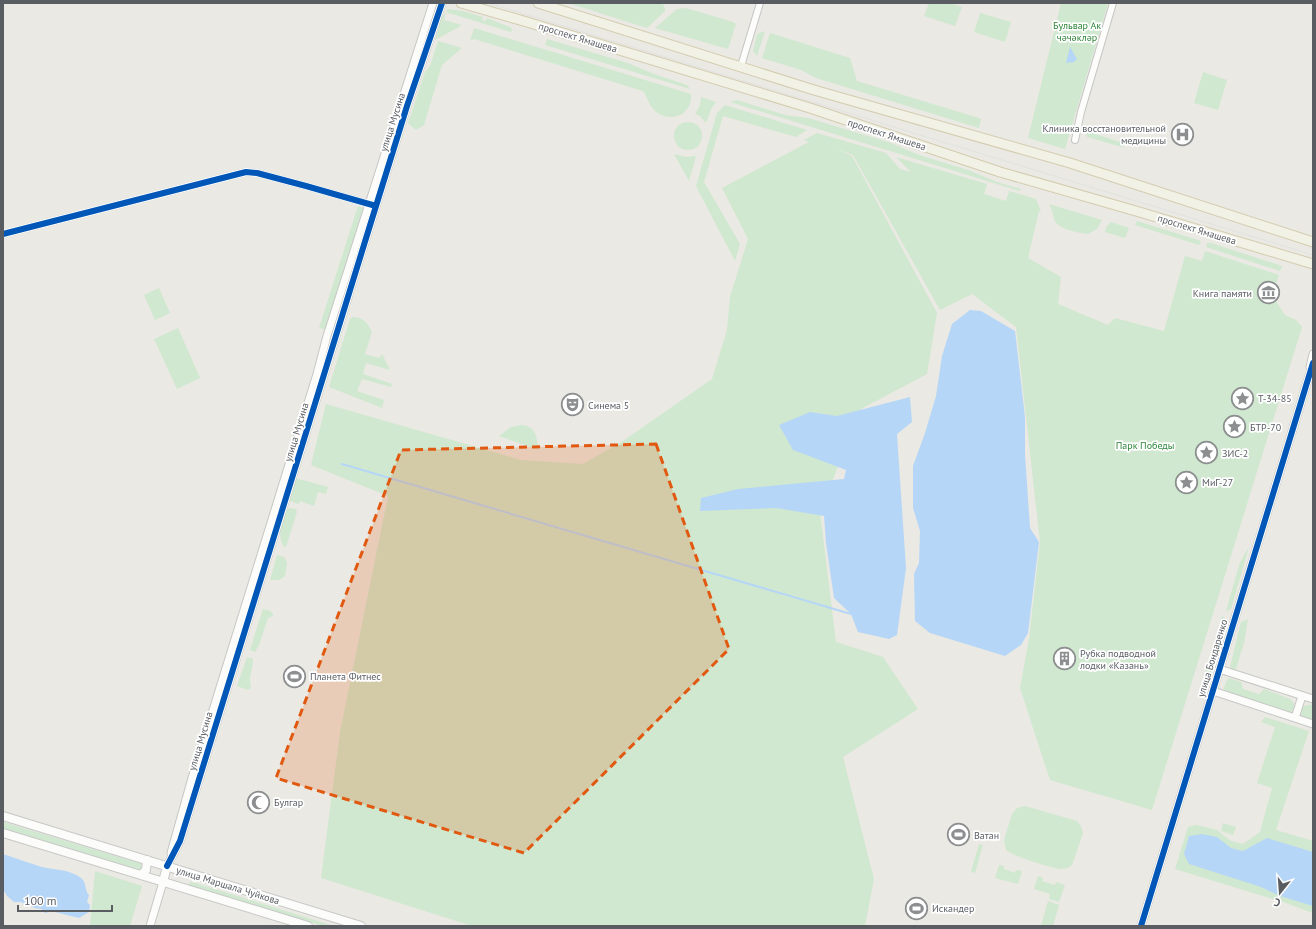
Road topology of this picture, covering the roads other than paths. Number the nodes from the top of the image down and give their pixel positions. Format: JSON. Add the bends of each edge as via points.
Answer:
{"nodes":[{"id":1,"x":433,"y":3,"type":"edge"},
{"id":2,"x":442,"y":3,"type":"edge"},
{"id":3,"x":461,"y":3,"type":"edge"},
{"id":4,"x":538,"y":3,"type":"edge"},
{"id":5,"x":760,"y":3,"type":"edge"},
{"id":6,"x":1113,"y":3,"type":"edge"},
{"id":7,"x":741,"y":66,"type":"junction"},
{"id":8,"x":1075,"y":140,"type":"dead end"},
{"id":9,"x":373,"y":205,"type":"junction"},
{"id":10,"x":3,"y":234,"type":"edge"},
{"id":11,"x":1313,"y":242,"type":"edge"},
{"id":12,"x":1313,"y":264,"type":"edge"},
{"id":13,"x":1313,"y":354,"type":"edge"},
{"id":14,"x":1313,"y":363,"type":"edge"},
{"id":15,"x":1302,"y":396,"type":"junction"},
{"id":16,"x":1219,"y":669,"type":"junction"},
{"id":17,"x":1213,"y":691,"type":"junction"},
{"id":18,"x":1302,"y":696,"type":"junction"},
{"id":19,"x":1313,"y":699,"type":"edge"},
{"id":20,"x":1295,"y":718,"type":"junction"},
{"id":21,"x":1313,"y":724,"type":"edge"},
{"id":22,"x":3,"y":816,"type":"edge"},
{"id":23,"x":3,"y":833,"type":"edge"},
{"id":24,"x":147,"y":860,"type":"junction"},
{"id":25,"x":168,"y":866,"type":"junction"},
{"id":26,"x":141,"y":875,"type":"junction"},
{"id":27,"x":163,"y":882,"type":"junction"},
{"id":28,"x":150,"y":926,"type":"edge"},
{"id":29,"x":308,"y":926,"type":"edge"},
{"id":30,"x":361,"y":926,"type":"edge"},
{"id":31,"x":1140,"y":926,"type":"edge"}],
"edges":[{"from":1,"to":9,"type":"street","name":"улица Мусина"},
{"from":2,"to":9,"type":"street","name":"улица Мусина"},
{"from":3,"to":12,"type":"main road","name":"проспект Ямашева","via":[[810,108],[1006,174]]},
{"from":4,"to":7,"type":"main road","name":"проспект Ямашева"},
{"from":5,"to":7,"type":"street"},
{"from":6,"to":8,"type":"street"},
{"from":7,"to":11,"type":"main road","name":"проспект Ямашева","via":[[814,90],[1070,163]]},
{"from":9,"to":10,"type":"street","via":[[246,172]]},
{"from":9,"to":25,"type":"street","name":"улица Мусина","via":[[180,842]]},
{"from":13,"to":15,"type":"street","name":"улица Бондаренко"},
{"from":14,"to":15,"type":"street","name":"улица Бондаренко"},
{"from":15,"to":16,"type":"street","name":"улица Бондаренко"},
{"from":16,"to":17,"type":"street","name":"улица Бондаренко"},
{"from":16,"to":18,"type":"street"},
{"from":17,"to":20,"type":"street"},
{"from":17,"to":31,"type":"street","name":"улица Бондаренко"},
{"from":18,"to":19,"type":"street"},
{"from":18,"to":20,"type":"street"},
{"from":20,"to":21,"type":"street"},
{"from":22,"to":24,"type":"main road","name":"улица Маршала Чуйкова"},
{"from":23,"to":26,"type":"main road","name":"улица Маршала Чуйкова"},
{"from":24,"to":25,"type":"main road","name":"улица Маршала Чуйкова"},
{"from":24,"to":26,"type":"main road","via":[[146,870]]},
{"from":25,"to":27,"type":"main road","name":"улица Мусина"},
{"from":25,"to":30,"type":"main road","name":"улица Маршала Чуйкова"},
{"from":26,"to":27,"type":"main road","name":"улица Маршала Чуйкова"},
{"from":27,"to":28,"type":"street","name":"улица Мусина"},
{"from":27,"to":29,"type":"main road","name":"улица Маршала Чуйкова"}]}
